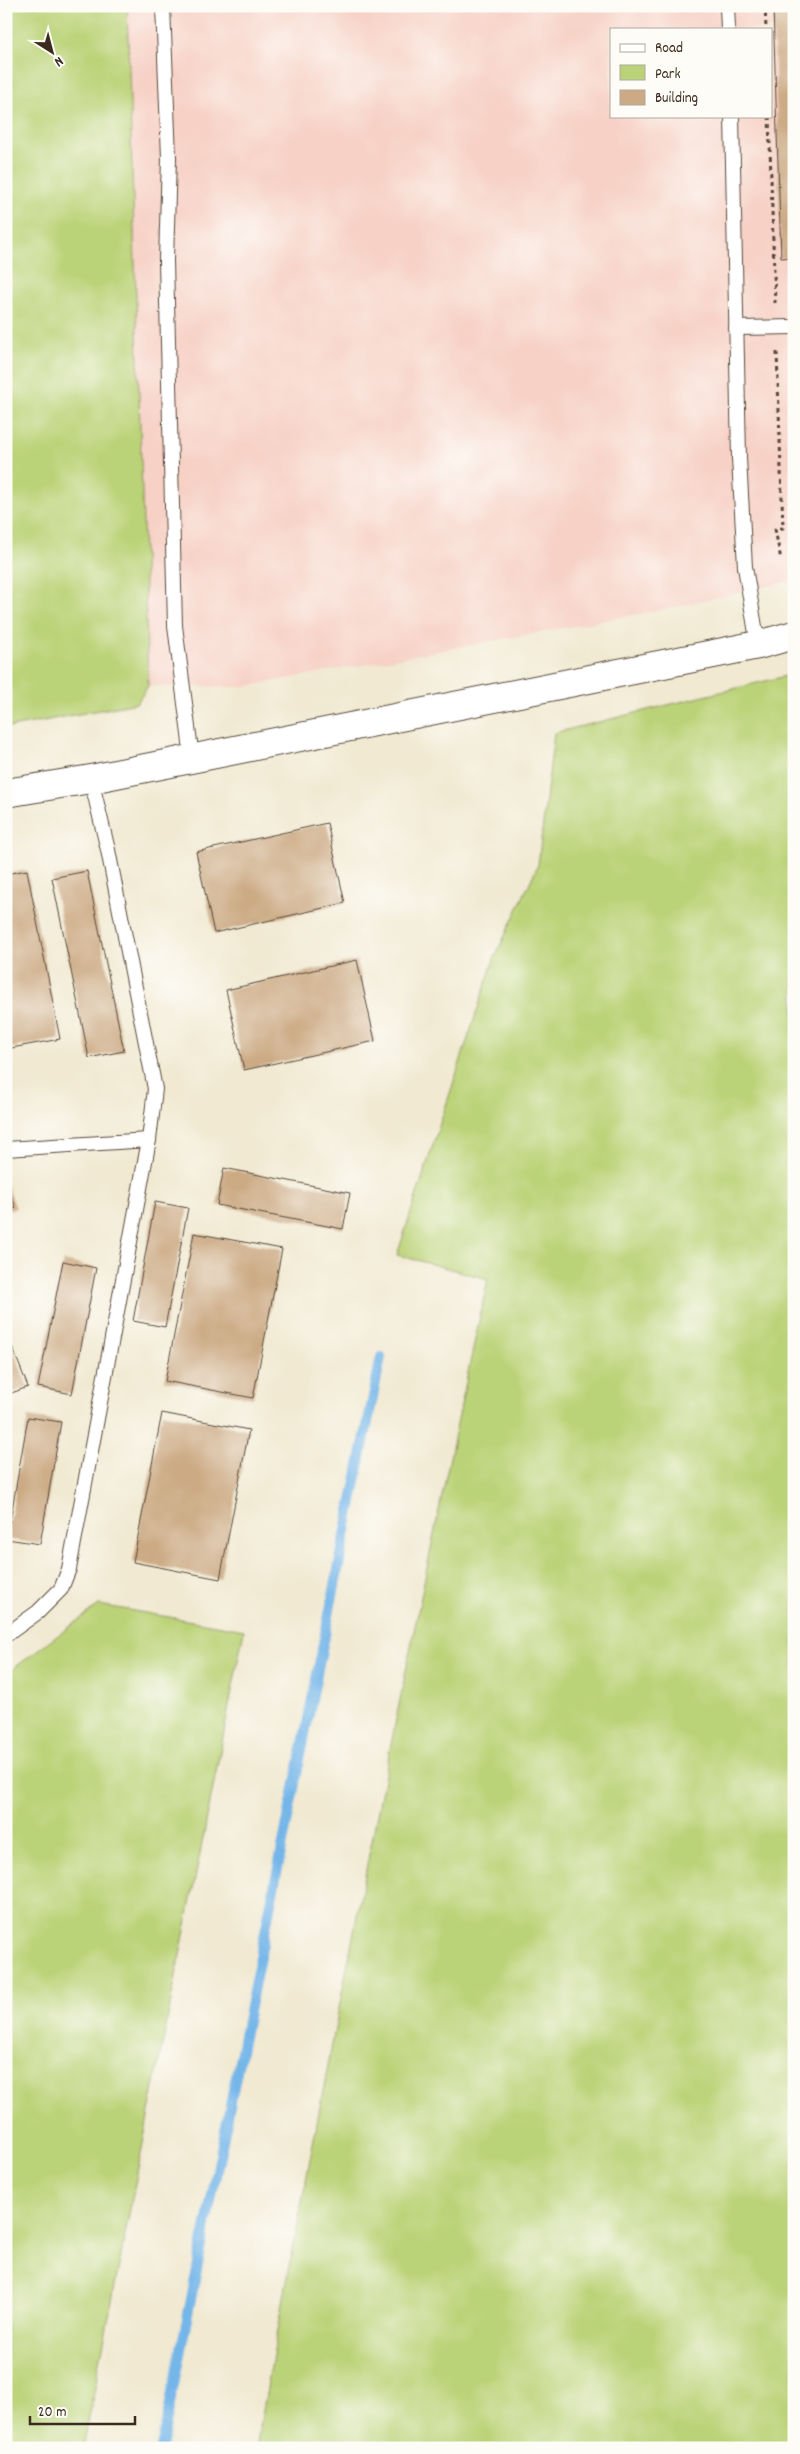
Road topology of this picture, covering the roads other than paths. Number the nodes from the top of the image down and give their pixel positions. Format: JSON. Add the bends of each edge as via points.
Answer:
{"nodes":[{"id":1,"x":163,"y":6,"type":"edge"},
{"id":2,"x":727,"y":6,"type":"edge"},
{"id":3,"x":728,"y":28,"type":"edge"},
{"id":4,"x":732,"y":118,"type":"edge"},
{"id":5,"x":794,"y":327,"type":"edge"},
{"id":6,"x":736,"y":328,"type":"junction"},
{"id":7,"x":794,"y":635,"type":"edge"},
{"id":8,"x":758,"y":645,"type":"junction"},
{"id":9,"x":192,"y":758,"type":"junction"},
{"id":10,"x":92,"y":778,"type":"junction"},
{"id":11,"x":6,"y":793,"type":"edge"},
{"id":12,"x":149,"y":1140,"type":"junction"},
{"id":13,"x":6,"y":1150,"type":"edge"},
{"id":14,"x":6,"y":1635,"type":"edge"}],
"edges":[{"from":1,"to":9,"type":"lane","via":[[169,158],[166,262],[175,626]]},
{"from":2,"to":3,"type":"lane"},
{"from":4,"to":6,"type":"lane"},
{"from":5,"to":6,"type":"lane"},
{"from":6,"to":8,"type":"lane","via":[[745,567]]},
{"from":7,"to":8,"type":"street"},
{"from":8,"to":9,"type":"street"},
{"from":9,"to":10,"type":"street"},
{"from":10,"to":11,"type":"street"},
{"from":10,"to":12,"type":"lane","via":[[155,1089]]},
{"from":12,"to":13,"type":"lane"},
{"from":12,"to":14,"type":"lane","via":[[69,1568],[61,1589],[38,1612]]}]}
